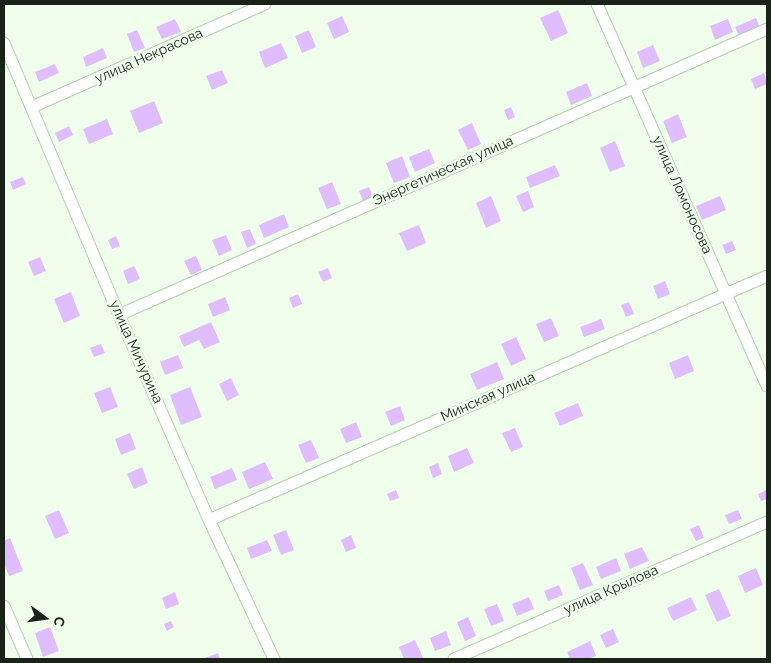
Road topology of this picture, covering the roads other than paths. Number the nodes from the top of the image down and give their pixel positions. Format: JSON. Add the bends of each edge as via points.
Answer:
{"nodes":[{"id":1,"x":265,"y":4,"type":"edge"},
{"id":2,"x":597,"y":4,"type":"edge"},
{"id":3,"x":767,"y":29,"type":"edge"},
{"id":4,"x":4,"y":43,"type":"edge"},
{"id":5,"x":634,"y":87,"type":"junction"},
{"id":6,"x":32,"y":107,"type":"junction"},
{"id":7,"x":767,"y":276,"type":"edge"},
{"id":8,"x":726,"y":293,"type":"junction"},
{"id":9,"x":119,"y":315,"type":"junction"},
{"id":10,"x":767,"y":386,"type":"edge"},
{"id":11,"x":209,"y":520,"type":"junction"},
{"id":12,"x":767,"y":522,"type":"edge"},
{"id":13,"x":4,"y":606,"type":"edge"},
{"id":14,"x":27,"y":659,"type":"edge"},
{"id":15,"x":274,"y":659,"type":"edge"},
{"id":16,"x":454,"y":659,"type":"edge"}],
"edges":[{"from":1,"to":6,"type":"street","name":"улица Некрасова"},
{"from":2,"to":5,"type":"street","name":"улица Ломоносова"},
{"from":3,"to":5,"type":"street","name":"Энергетическая улица"},
{"from":4,"to":6,"type":"street","name":"улица Мичурина"},
{"from":5,"to":8,"type":"street","name":"улица Ломоносова"},
{"from":5,"to":9,"type":"street","name":"Энергетическая улица"},
{"from":6,"to":9,"type":"street","name":"улица Мичурина"},
{"from":7,"to":8,"type":"street","name":"Минская улица"},
{"from":8,"to":10,"type":"street","name":"улица Ломоносова"},
{"from":8,"to":11,"type":"street","name":"Минская улица"},
{"from":9,"to":11,"type":"street","name":"улица Мичурина"},
{"from":11,"to":15,"type":"street","name":"улица Мичурина"},
{"from":12,"to":16,"type":"street","name":"улица Крылова"},
{"from":13,"to":14,"type":"street"}]}
